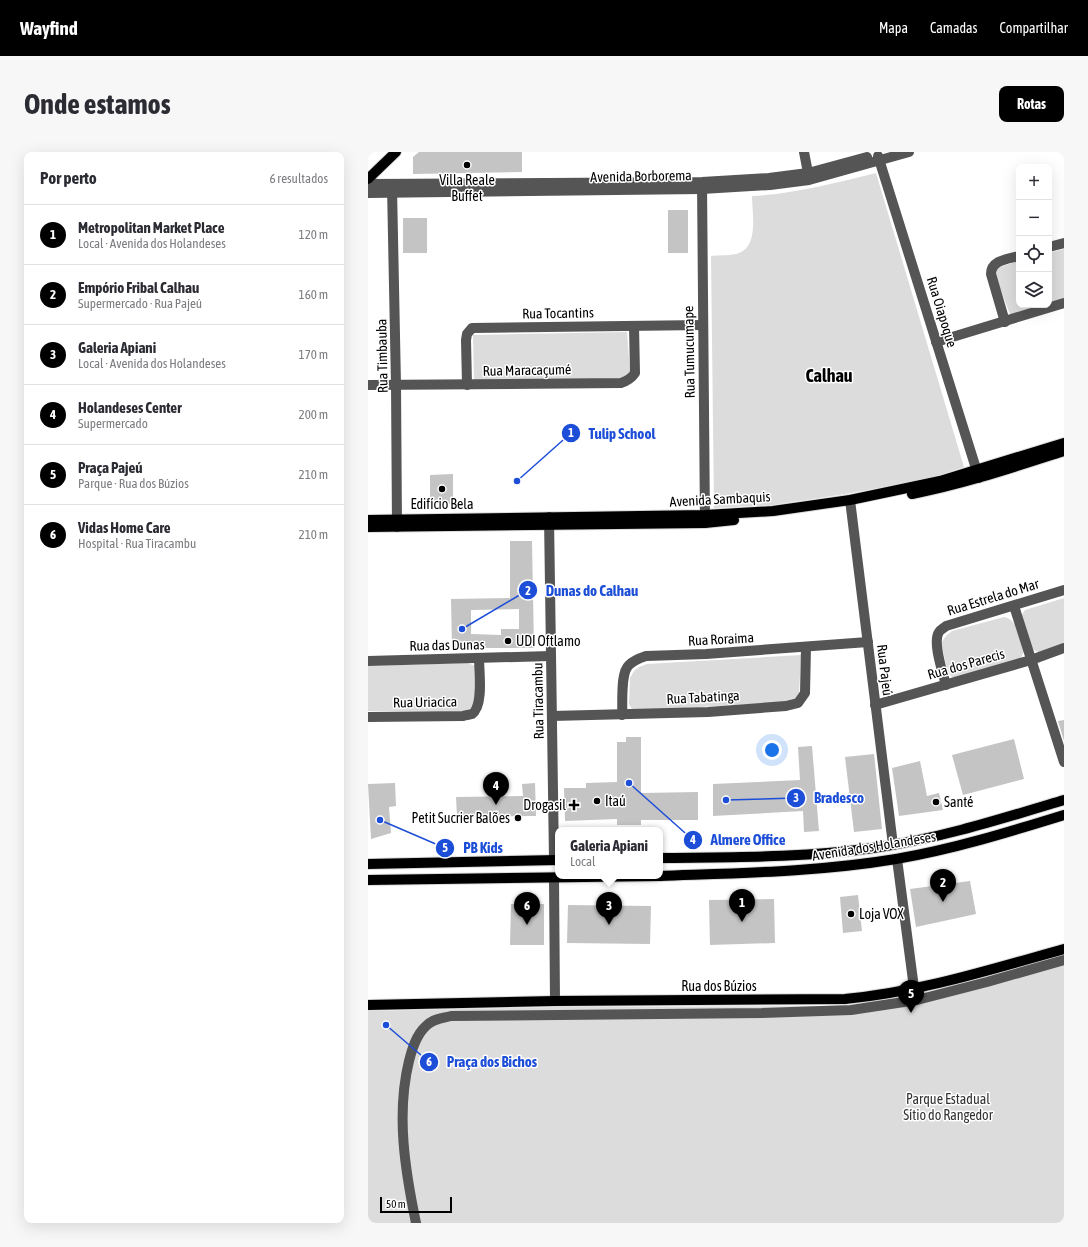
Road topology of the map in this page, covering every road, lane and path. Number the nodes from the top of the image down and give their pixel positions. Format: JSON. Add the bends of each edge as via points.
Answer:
{"nodes":[{"id":1,"x":396,"y":152,"type":"edge"},
{"id":2,"x":804,"y":152,"type":"edge"},
{"id":3,"x":909,"y":152,"type":"edge"},
{"id":4,"x":881,"y":156,"type":"edge"},
{"id":5,"x":808,"y":176,"type":"junction"},
{"id":6,"x":368,"y":179,"type":"edge"},
{"id":7,"x":368,"y":184,"type":"edge"},
{"id":8,"x":702,"y":185,"type":"junction"},
{"id":9,"x":392,"y":188,"type":"junction"},
{"id":10,"x":368,"y":193,"type":"edge"},
{"id":11,"x":1064,"y":243,"type":"edge"},
{"id":12,"x":1052,"y":246,"type":"edge"},
{"id":13,"x":1016,"y":257,"type":"edge"},
{"id":14,"x":1064,"y":303,"type":"edge"},
{"id":15,"x":1005,"y":322,"type":"junction"},
{"id":16,"x":634,"y":326,"type":"junction"},
{"id":17,"x":703,"y":326,"type":"junction"},
{"id":18,"x":936,"y":342,"type":"junction"},
{"id":19,"x":368,"y":385,"type":"edge"},
{"id":20,"x":396,"y":385,"type":"junction"},
{"id":21,"x":467,"y":385,"type":"junction"},
{"id":22,"x":1064,"y":443,"type":"edge"},
{"id":23,"x":1064,"y":451,"type":"edge"},
{"id":24,"x":977,"y":475,"type":"junction"},
{"id":25,"x":850,"y":503,"type":"junction"},
{"id":26,"x":705,"y":519,"type":"junction"},
{"id":27,"x":368,"y":520,"type":"edge"},
{"id":28,"x":549,"y":521,"type":"junction"},
{"id":29,"x":397,"y":523,"type":"junction"},
{"id":30,"x":368,"y":527,"type":"edge"},
{"id":31,"x":1064,"y":590,"type":"edge"},
{"id":32,"x":1014,"y":606,"type":"junction"},
{"id":33,"x":868,"y":642,"type":"junction"},
{"id":34,"x":806,"y":647,"type":"junction"},
{"id":35,"x":1064,"y":648,"type":"edge"},
{"id":36,"x":551,"y":656,"type":"junction"},
{"id":37,"x":479,"y":658,"type":"junction"},
{"id":38,"x":1031,"y":660,"type":"junction"},
{"id":39,"x":368,"y":661,"type":"edge"},
{"id":40,"x":946,"y":685,"type":"junction"},
{"id":41,"x":875,"y":705,"type":"junction"},
{"id":42,"x":622,"y":715,"type":"junction"},
{"id":43,"x":552,"y":716,"type":"junction"},
{"id":44,"x":368,"y":718,"type":"edge"},
{"id":45,"x":1064,"y":762,"type":"edge"},
{"id":46,"x":1064,"y":800,"type":"edge"},
{"id":47,"x":1064,"y":815,"type":"edge"},
{"id":48,"x":555,"y":827,"type":"edge"},
{"id":49,"x":893,"y":845,"type":"junction"},
{"id":50,"x":663,"y":858,"type":"edge"},
{"id":51,"x":897,"y":859,"type":"junction"},
{"id":52,"x":555,"y":860,"type":"edge"},
{"id":53,"x":502,"y":861,"type":"junction"},
{"id":54,"x":368,"y":864,"type":"edge"},
{"id":55,"x":555,"y":875,"type":"edge"},
{"id":56,"x":663,"y":876,"type":"edge"},
{"id":57,"x":442,"y":879,"type":"junction"},
{"id":58,"x":556,"y":879,"type":"edge"},
{"id":59,"x":368,"y":880,"type":"edge"},
{"id":60,"x":1064,"y":949,"type":"edge"},
{"id":61,"x":1064,"y":960,"type":"edge"},
{"id":62,"x":914,"y":988,"type":"junction"},
{"id":63,"x":555,"y":1001,"type":"junction"},
{"id":64,"x":368,"y":1005,"type":"edge"},
{"id":65,"x":416,"y":1223,"type":"edge"}],
"edges":[{"from":1,"to":6,"type":"main road"},
{"from":2,"to":5,"type":"street"},
{"from":3,"to":4,"type":"street","name":"Avenida Borborema"},
{"from":4,"to":5,"type":"street","name":"Avenida Borborema"},
{"from":4,"to":18,"type":"street","name":"Rua Oiapoque"},
{"from":5,"to":8,"type":"street","name":"Avenida Borborema","via":[[770,185]]},
{"from":7,"to":9,"type":"street","name":"Avenida Borborema"},
{"from":8,"to":9,"type":"street","name":"Avenida Borborema"},
{"from":8,"to":17,"type":"street","name":"Rua Tumucumape"},
{"from":9,"to":10,"type":"street","name":"Avenida Borborema"},
{"from":9,"to":20,"type":"street","name":"Rua Timbauba"},
{"from":11,"to":12,"type":"street"},
{"from":13,"to":15,"type":"street","via":[[997,262],[991,270]]},
{"from":14,"to":15,"type":"street"},
{"from":15,"to":18,"type":"street"},
{"from":16,"to":17,"type":"street","name":"Rua Tocantins"},
{"from":16,"to":21,"type":"street","name":"Rua Maracaçumé","via":[[635,373],[626,382]]},
{"from":16,"to":21,"type":"street","name":"Rua Tocantins","via":[[472,328],[466,340]]},
{"from":17,"to":26,"type":"street","name":"Rua Tumucumape"},
{"from":18,"to":24,"type":"street","name":"Rua Oiapoque"},
{"from":19,"to":20,"type":"street","name":"Rua Maracaçumé"},
{"from":20,"to":21,"type":"street","name":"Rua Maracaçumé"},
{"from":20,"to":29,"type":"street","name":"Rua Timbauba"},
{"from":22,"to":24,"type":"main road","name":"Avenida Sambaquis"},
{"from":23,"to":24,"type":"main road","name":"Avenida Sambaquis"},
{"from":24,"to":25,"type":"main road","name":"Avenida Sambaquis","via":[[944,488]]},
{"from":25,"to":26,"type":"main road","name":"Avenida Sambaquis","via":[[771,518]]},
{"from":25,"to":33,"type":"street","name":"Rua Pajeú"},
{"from":26,"to":28,"type":"main road","name":"Avenida Sambaquis"},
{"from":27,"to":29,"type":"main road","name":"Avenida Sambaquis"},
{"from":28,"to":29,"type":"main road","name":"Avenida Sambaquis"},
{"from":28,"to":36,"type":"street","name":"Rua Tiracambu"},
{"from":29,"to":30,"type":"main road","name":"Avenida Sambaquis"},
{"from":31,"to":32,"type":"street","name":"Rua Estrela do Mar"},
{"from":32,"to":38,"type":"street"},
{"from":32,"to":40,"type":"street","name":"Rua Estrela do Mar","via":[[946,626],[939,632],[936,638],[937,648]]},
{"from":33,"to":34,"type":"street","name":"Rua Roraima"},
{"from":33,"to":41,"type":"street","name":"Rua Pajeú"},
{"from":34,"to":42,"type":"street","name":"Rua Roraima","via":[[646,656],[637,659],[624,671]]},
{"from":34,"to":42,"type":"street","name":"Rua Tabatinga","via":[[806,686],[798,703],[708,712]]},
{"from":35,"to":38,"type":"street","name":"Rua dos Parecis"},
{"from":36,"to":37,"type":"street","name":"Rua das Dunas"},
{"from":36,"to":43,"type":"street","name":"Rua Tiracambu"},
{"from":37,"to":39,"type":"street","name":"Rua das Dunas"},
{"from":37,"to":44,"type":"street","name":"Rua Uriacica","via":[[479,700],[476,710],[471,714]]},
{"from":38,"to":40,"type":"street","name":"Rua dos Parecis"},
{"from":38,"to":45,"type":"street"},
{"from":40,"to":41,"type":"street","name":"Rua dos Parecis"},
{"from":41,"to":49,"type":"street","name":"Rua Pajeú"},
{"from":42,"to":43,"type":"street","name":"Rua Tabatinga"},
{"from":43,"to":48,"type":"street","name":"Rua Tiracambu"},
{"from":46,"to":49,"type":"main road","name":"Avenida dos Holandeses","via":[[975,826]]},
{"from":47,"to":51,"type":"main road","name":"Avenida dos Holandeses","via":[[949,848]]},
{"from":49,"to":50,"type":"main road","name":"Avenida dos Holandeses","via":[[816,854]]},
{"from":51,"to":56,"type":"main road","name":"Avenida dos Holandeses","via":[[812,870]]},
{"from":51,"to":62,"type":"street"},
{"from":52,"to":53,"type":"main road"},
{"from":53,"to":54,"type":"main road"},
{"from":53,"to":57,"type":"main road","via":[[490,865],[444,865],[441,870]]},
{"from":55,"to":57,"type":"main road","name":"Avenida dos Holandeses"},
{"from":57,"to":59,"type":"main road"},
{"from":58,"to":63,"type":"street"},
{"from":60,"to":62,"type":"main road","name":"Rua dos Búzios"},
{"from":61,"to":65,"type":"street","via":[[916,1000],[851,1010],[451,1016],[437,1019],[426,1025],[417,1036],[406,1072],[403,1106],[404,1149]]},
{"from":62,"to":63,"type":"main road","name":"Rua dos Búzios","via":[[839,999]]},
{"from":63,"to":64,"type":"main road","name":"Rua dos Búzios"}]}
